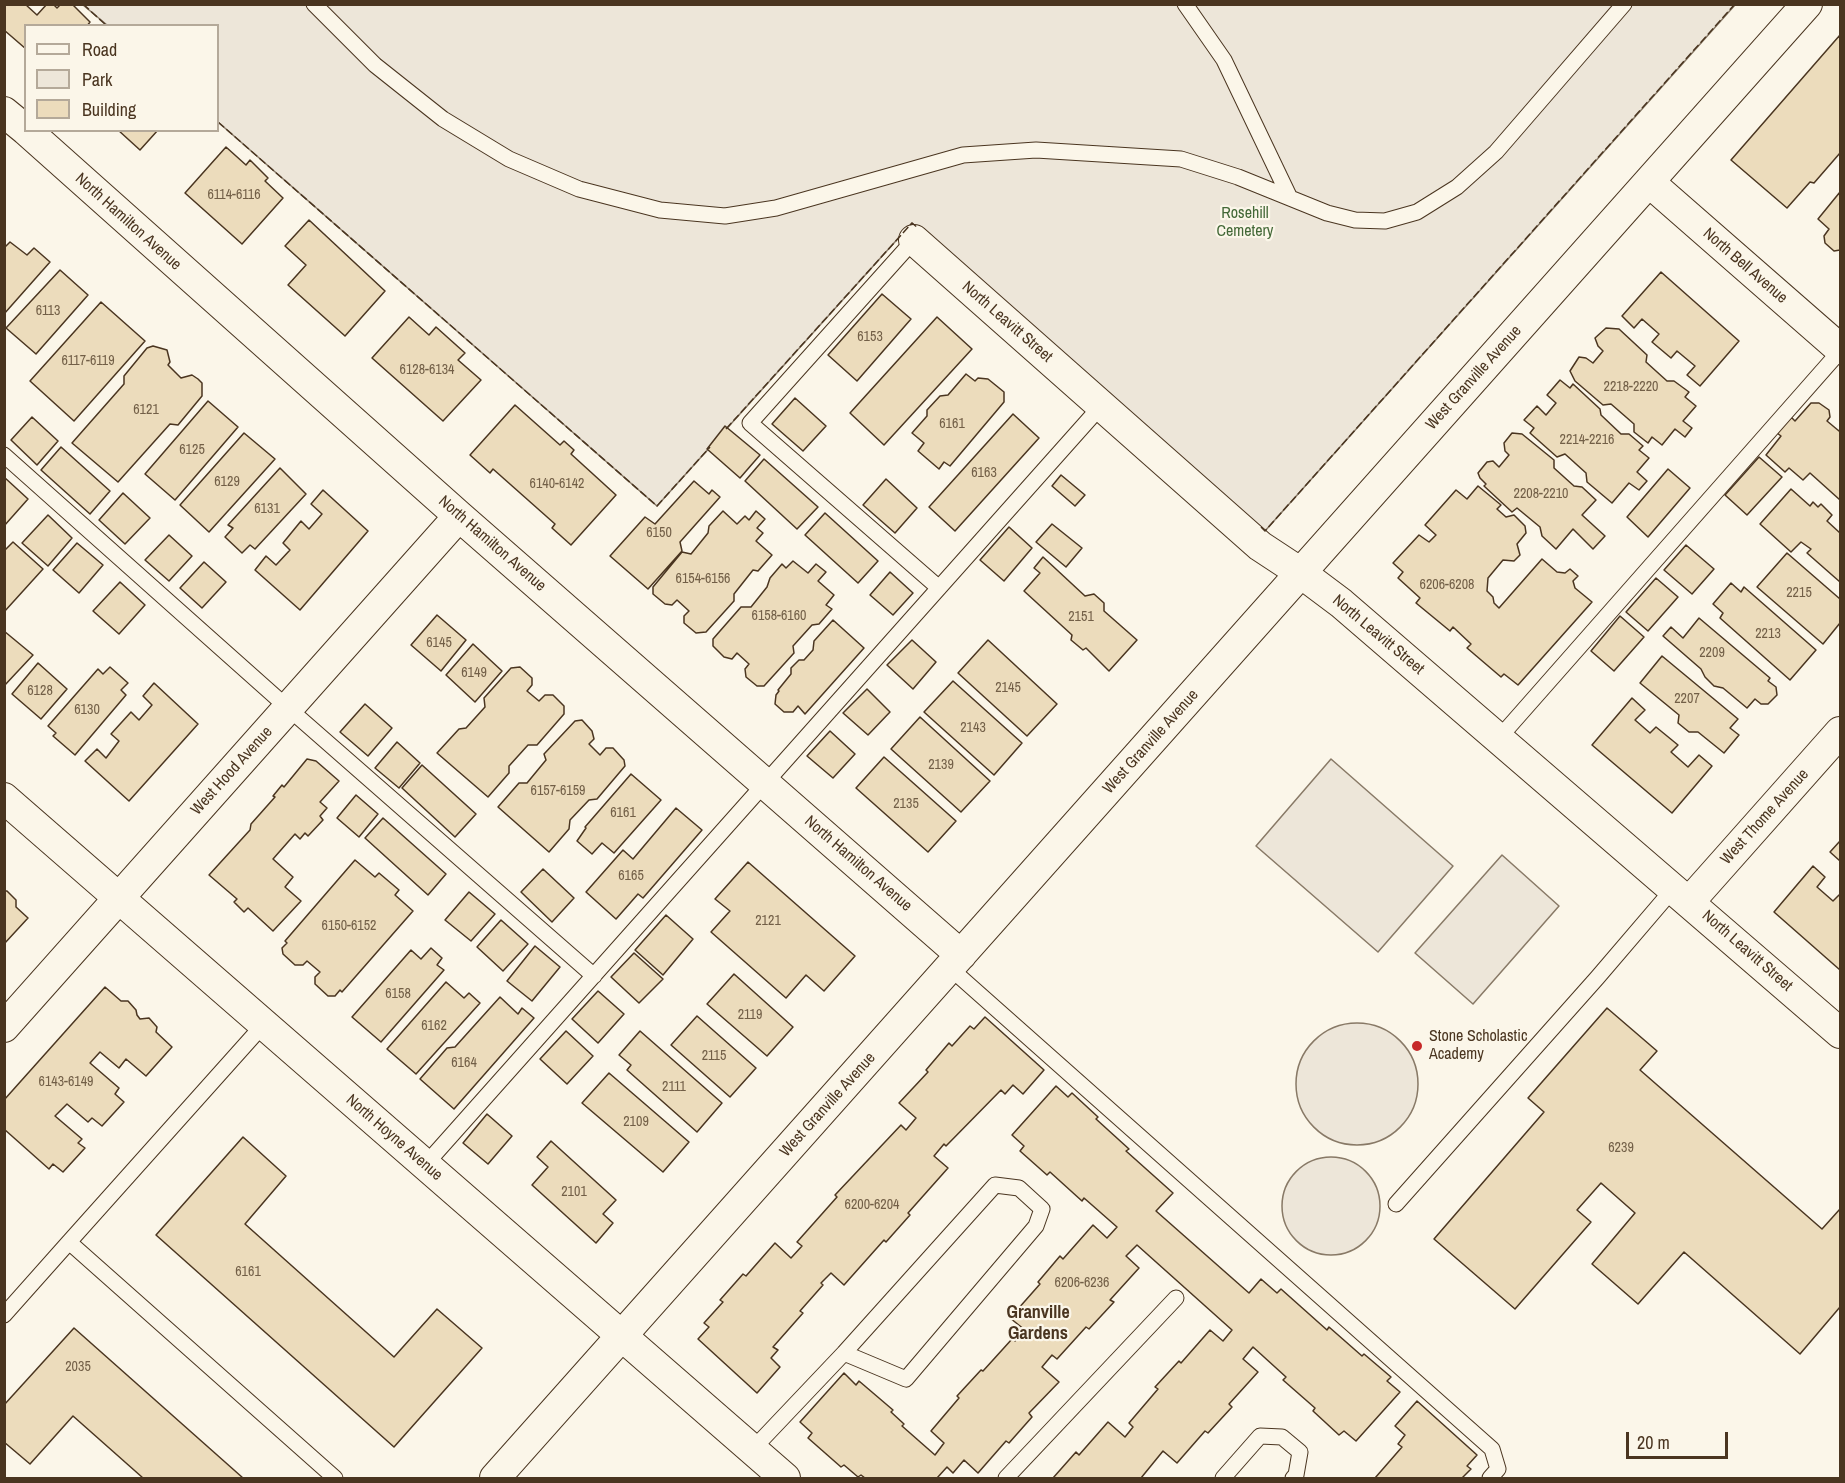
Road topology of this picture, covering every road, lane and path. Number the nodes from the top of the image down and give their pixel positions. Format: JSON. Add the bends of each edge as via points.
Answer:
{"nodes":[{"id":1,"x":314,"y":4,"type":"edge"},
{"id":2,"x":1185,"y":4,"type":"edge"},
{"id":3,"x":1624,"y":4,"type":"edge"},
{"id":4,"x":1807,"y":4,"type":"edge"},
{"id":5,"x":4,"y":112,"type":"edge"},
{"id":6,"x":24,"y":128,"type":"edge"},
{"id":7,"x":28,"y":132,"type":"edge"},
{"id":8,"x":1649,"y":182,"type":"junction"},
{"id":9,"x":1289,"y":196,"type":"junction"},
{"id":10,"x":914,"y":240,"type":"joint"},
{"id":11,"x":1840,"y":350,"type":"edge"},
{"id":12,"x":1101,"y":406,"type":"junction"},
{"id":13,"x":4,"y":455,"type":"edge"},
{"id":14,"x":459,"y":516,"type":"junction"},
{"id":15,"x":1301,"y":573,"type":"junction"},
{"id":16,"x":939,"y":588,"type":"junction"},
{"id":17,"x":288,"y":708,"type":"junction"},
{"id":18,"x":1840,"y":732,"type":"edge"},
{"id":19,"x":1498,"y":738,"type":"junction"},
{"id":20,"x":766,"y":784,"type":"junction"},
{"id":21,"x":4,"y":798,"type":"edge"},
{"id":22,"x":1682,"y":895,"type":"junction"},
{"id":23,"x":120,"y":898,"type":"junction"},
{"id":24,"x":955,"y":962,"type":"junction"},
{"id":25,"x":594,"y":976,"type":"junction"},
{"id":26,"x":264,"y":1024,"type":"junction"},
{"id":27,"x":4,"y":1027,"type":"edge"},
{"id":28,"x":1840,"y":1033,"type":"edge"},
{"id":29,"x":425,"y":1165,"type":"junction"},
{"id":30,"x":1396,"y":1204,"type":"dead end"},
{"id":31,"x":69,"y":1242,"type":"junction"},
{"id":32,"x":1176,"y":1298,"type":"dead end"},
{"id":33,"x":4,"y":1315,"type":"edge"},
{"id":34,"x":622,"y":1336,"type":"junction"},
{"id":35,"x":844,"y":1353,"type":"junction"},
{"id":36,"x":752,"y":1450,"type":"junction"},
{"id":37,"x":335,"y":1479,"type":"edge"},
{"id":38,"x":495,"y":1479,"type":"edge"},
{"id":39,"x":784,"y":1479,"type":"edge"},
{"id":40,"x":1006,"y":1479,"type":"edge"},
{"id":41,"x":1223,"y":1479,"type":"edge"},
{"id":42,"x":1293,"y":1479,"type":"edge"},
{"id":43,"x":1490,"y":1479,"type":"edge"}],
"edges":[{"from":1,"to":9,"type":"lane","via":[[375,65],[443,119],[509,159],[579,189],[660,210],[725,216],[776,208],[963,155],[1036,150],[1181,159]]},
{"from":2,"to":9,"type":"lane","via":[[1224,60]]},
{"from":3,"to":9,"type":"lane","via":[[1496,152],[1456,187],[1417,212],[1385,221],[1354,220]]},
{"from":4,"to":8,"type":"street","name":"West Granville Avenue"},
{"from":5,"to":6,"type":"street","name":"North Hamilton Avenue"},
{"from":7,"to":14,"type":"street","name":"North Hamilton Avenue"},
{"from":8,"to":11,"type":"street","name":"North Bell Avenue"},
{"from":8,"to":15,"type":"street","name":"West Granville Avenue"},
{"from":10,"to":12,"type":"street","name":"North Leavitt Street"},
{"from":10,"to":16,"type":"lane","via":[[750,423]]},
{"from":11,"to":19,"type":"lane"},
{"from":12,"to":15,"type":"street","name":"North Leavitt Street","via":[[1260,546]]},
{"from":12,"to":16,"type":"lane"},
{"from":13,"to":17,"type":"lane"},
{"from":14,"to":17,"type":"street","name":"West Hood Avenue"},
{"from":14,"to":20,"type":"street","name":"North Hamilton Avenue"},
{"from":15,"to":19,"type":"street","name":"North Leavitt Street"},
{"from":15,"to":24,"type":"street","name":"West Granville Avenue"},
{"from":16,"to":20,"type":"lane"},
{"from":17,"to":23,"type":"street","name":"West Hood Avenue"},
{"from":17,"to":25,"type":"lane"},
{"from":18,"to":22,"type":"street","name":"West Thome Avenue"},
{"from":19,"to":22,"type":"street","name":"North Leavitt Street"},
{"from":20,"to":24,"type":"street","name":"North Hamilton Avenue"},
{"from":20,"to":25,"type":"lane"},
{"from":21,"to":23,"type":"street","name":"North Hoyne Avenue"},
{"from":22,"to":28,"type":"street","name":"North Leavitt Street"},
{"from":22,"to":30,"type":"lane","via":[[1597,978]]},
{"from":23,"to":26,"type":"street","name":"North Hoyne Avenue"},
{"from":23,"to":27,"type":"street","name":"West Hood Avenue"},
{"from":24,"to":34,"type":"street","name":"West Granville Avenue"},
{"from":24,"to":43,"type":"lane","via":[[1492,1449],[1498,1469]]},
{"from":25,"to":29,"type":"lane"},
{"from":26,"to":29,"type":"street","name":"North Hoyne Avenue"},
{"from":26,"to":31,"type":"lane"},
{"from":29,"to":34,"type":"street","name":"North Hoyne Avenue"},
{"from":31,"to":33,"type":"lane"},
{"from":31,"to":37,"type":"lane"},
{"from":32,"to":40,"type":"lane"},
{"from":34,"to":36,"type":"street","name":"North Hoyne Avenue"},
{"from":34,"to":38,"type":"street","name":"West Granville Avenue"},
{"from":35,"to":35,"type":"lane","via":[[995,1185],[1019,1188],[1042,1209],[1036,1226],[906,1379]]},
{"from":35,"to":36,"type":"lane"},
{"from":36,"to":39,"type":"street","name":"North Hoyne Avenue"},
{"from":41,"to":42,"type":"lane","via":[[1260,1436],[1282,1437],[1300,1452]]}]}
